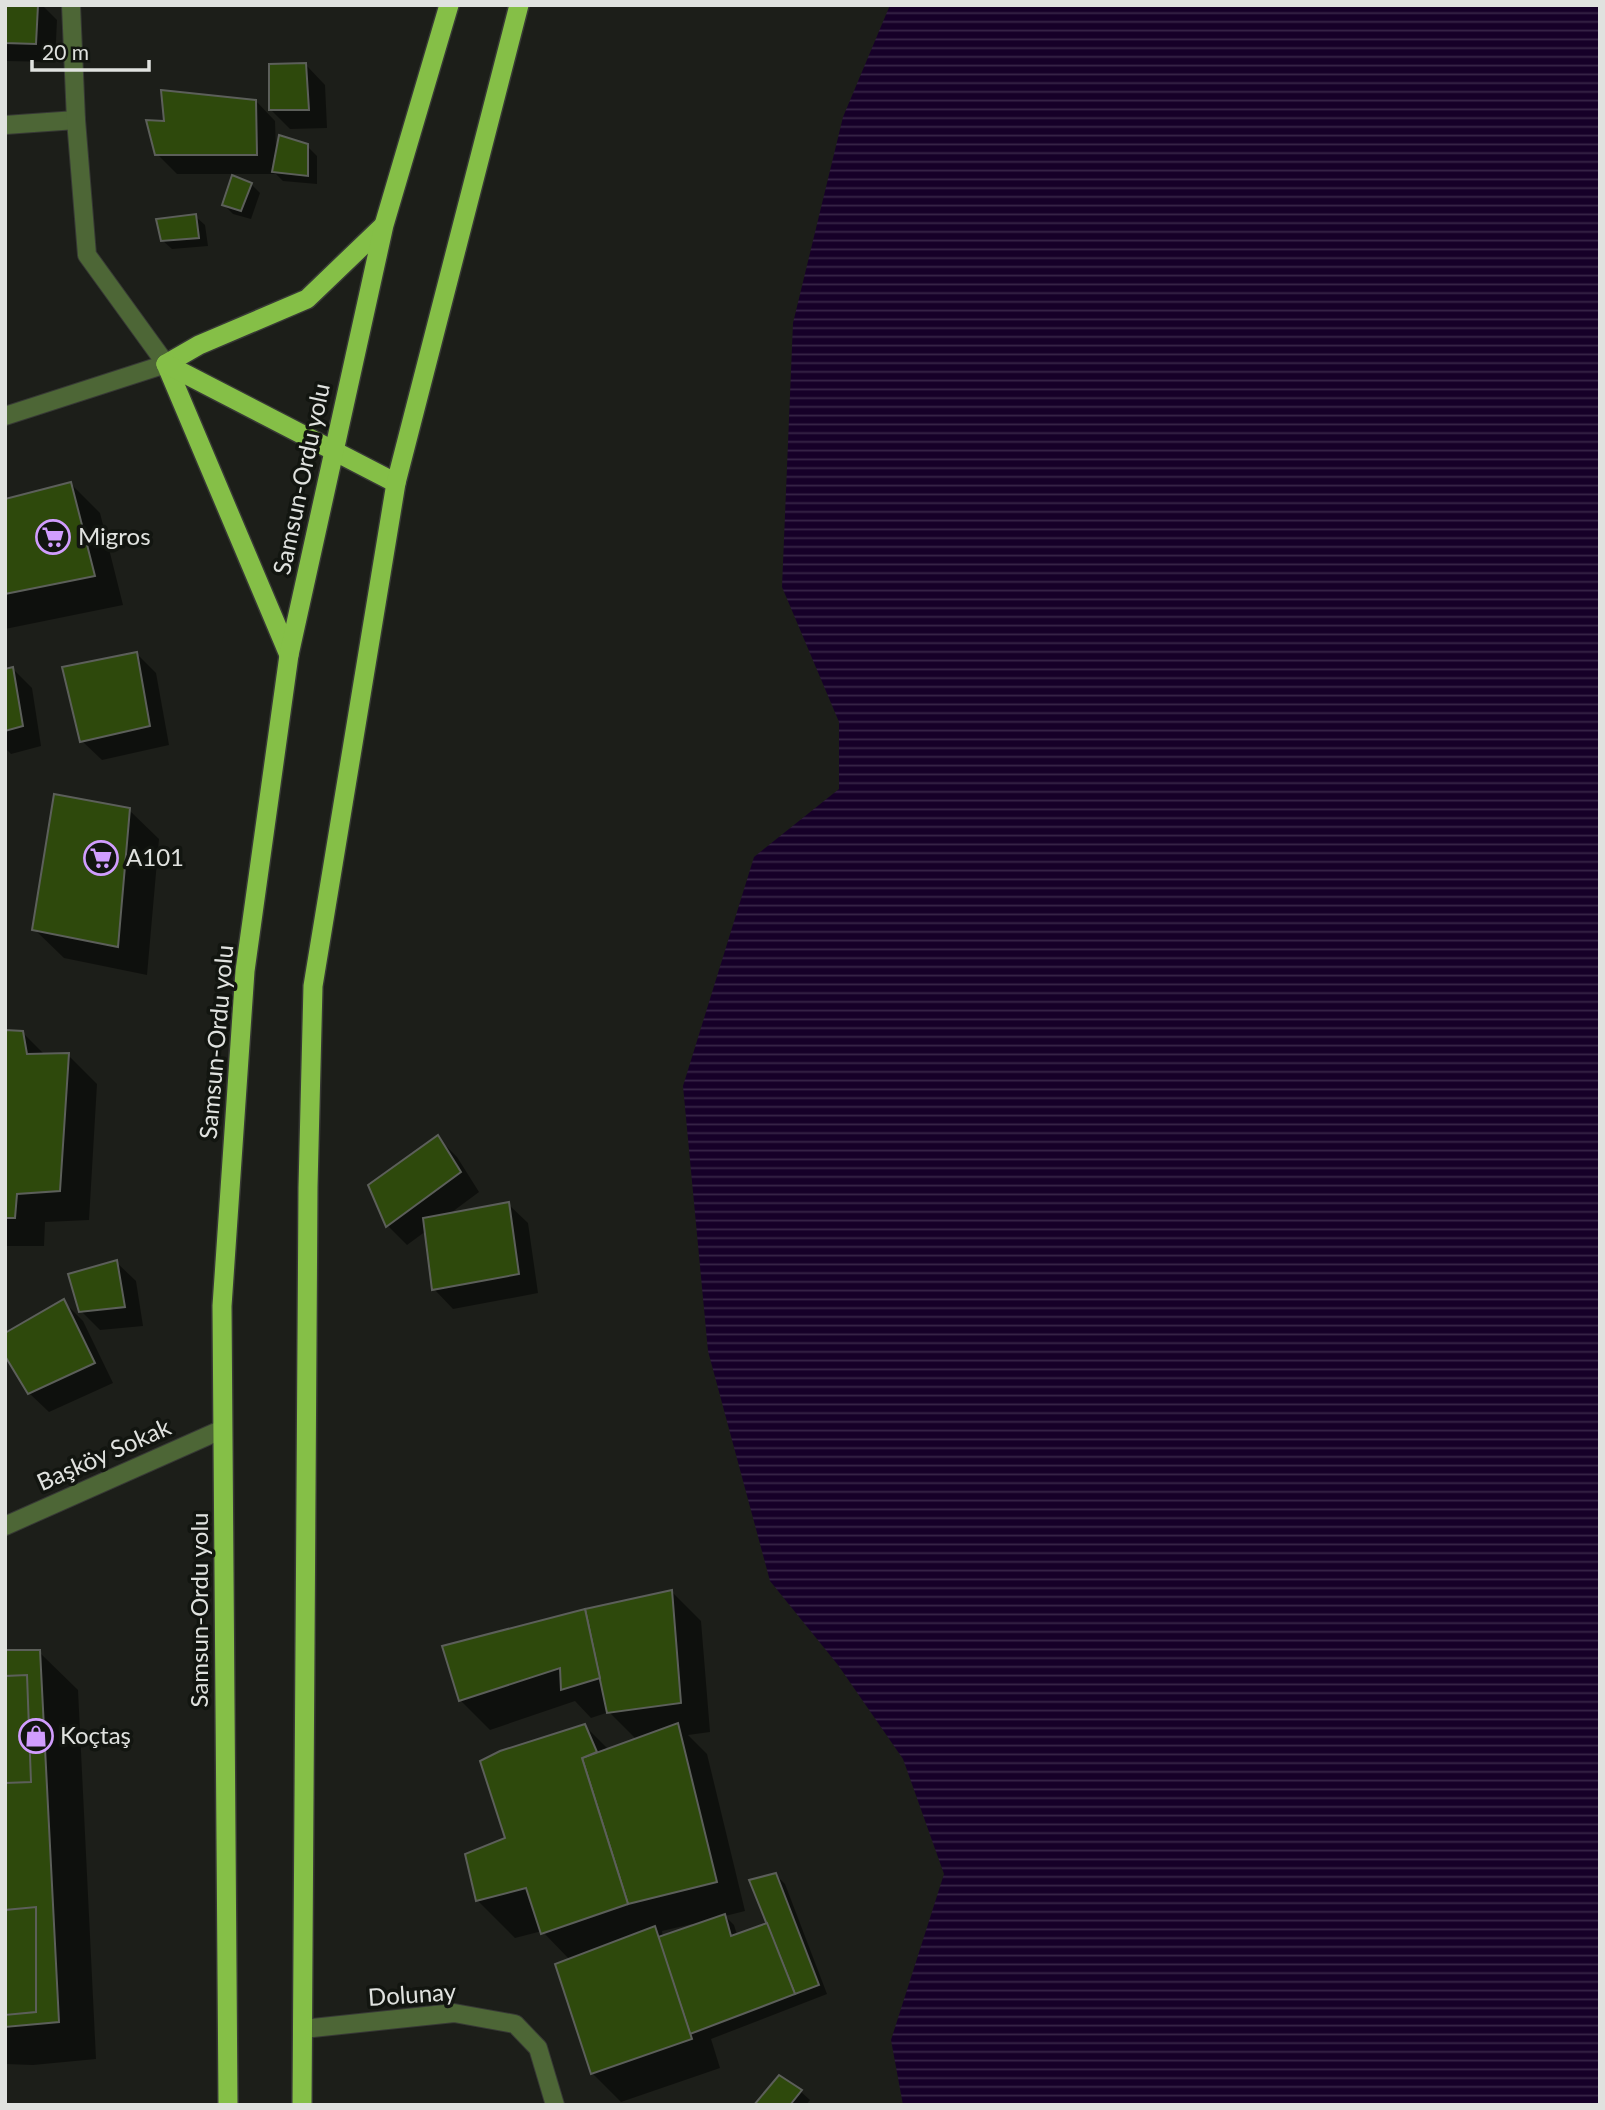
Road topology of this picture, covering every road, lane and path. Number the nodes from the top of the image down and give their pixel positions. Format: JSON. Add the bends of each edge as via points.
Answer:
{"nodes":[{"id":1,"x":71,"y":5,"type":"edge"},
{"id":2,"x":449,"y":5,"type":"edge"},
{"id":3,"x":519,"y":5,"type":"edge"},
{"id":4,"x":76,"y":120,"type":"junction"},
{"id":5,"x":5,"y":125,"type":"edge"},
{"id":6,"x":384,"y":225,"type":"junction"},
{"id":7,"x":166,"y":364,"type":"junction"},
{"id":8,"x":5,"y":416,"type":"edge"},
{"id":9,"x":333,"y":450,"type":"junction"},
{"id":10,"x":396,"y":483,"type":"junction"},
{"id":11,"x":289,"y":654,"type":"junction"},
{"id":12,"x":223,"y":1429,"type":"junction"},
{"id":13,"x":5,"y":1526,"type":"edge"},
{"id":14,"x":303,"y":2029,"type":"junction"},
{"id":15,"x":228,"y":2105,"type":"edge"},
{"id":16,"x":302,"y":2105,"type":"edge"},
{"id":17,"x":555,"y":2105,"type":"edge"}],
"edges":[{"from":1,"to":4,"type":"street"},
{"from":2,"to":6,"type":"highway","name":"Samsun-Ordu yolu"},
{"from":3,"to":10,"type":"highway"},
{"from":4,"to":5,"type":"street"},
{"from":4,"to":7,"type":"street","via":[[87,255]]},
{"from":6,"to":7,"type":"highway","via":[[307,299]]},
{"from":6,"to":9,"type":"highway","name":"Samsun-Ordu yolu"},
{"from":7,"to":8,"type":"street"},
{"from":7,"to":9,"type":"highway"},
{"from":7,"to":11,"type":"highway"},
{"from":9,"to":10,"type":"highway"},
{"from":9,"to":11,"type":"highway","name":"Samsun-Ordu yolu"},
{"from":10,"to":14,"type":"highway","via":[[313,986],[307,1201]]},
{"from":11,"to":12,"type":"highway","name":"Samsun-Ordu yolu","via":[[245,971],[222,1306]]},
{"from":12,"to":13,"type":"street","name":"Başköy Sokak"},
{"from":12,"to":15,"type":"highway","name":"Samsun-Ordu yolu"},
{"from":14,"to":16,"type":"highway"},
{"from":14,"to":17,"type":"street","name":"Dolunay","via":[[454,2013],[515,2024],[538,2048]]}]}
